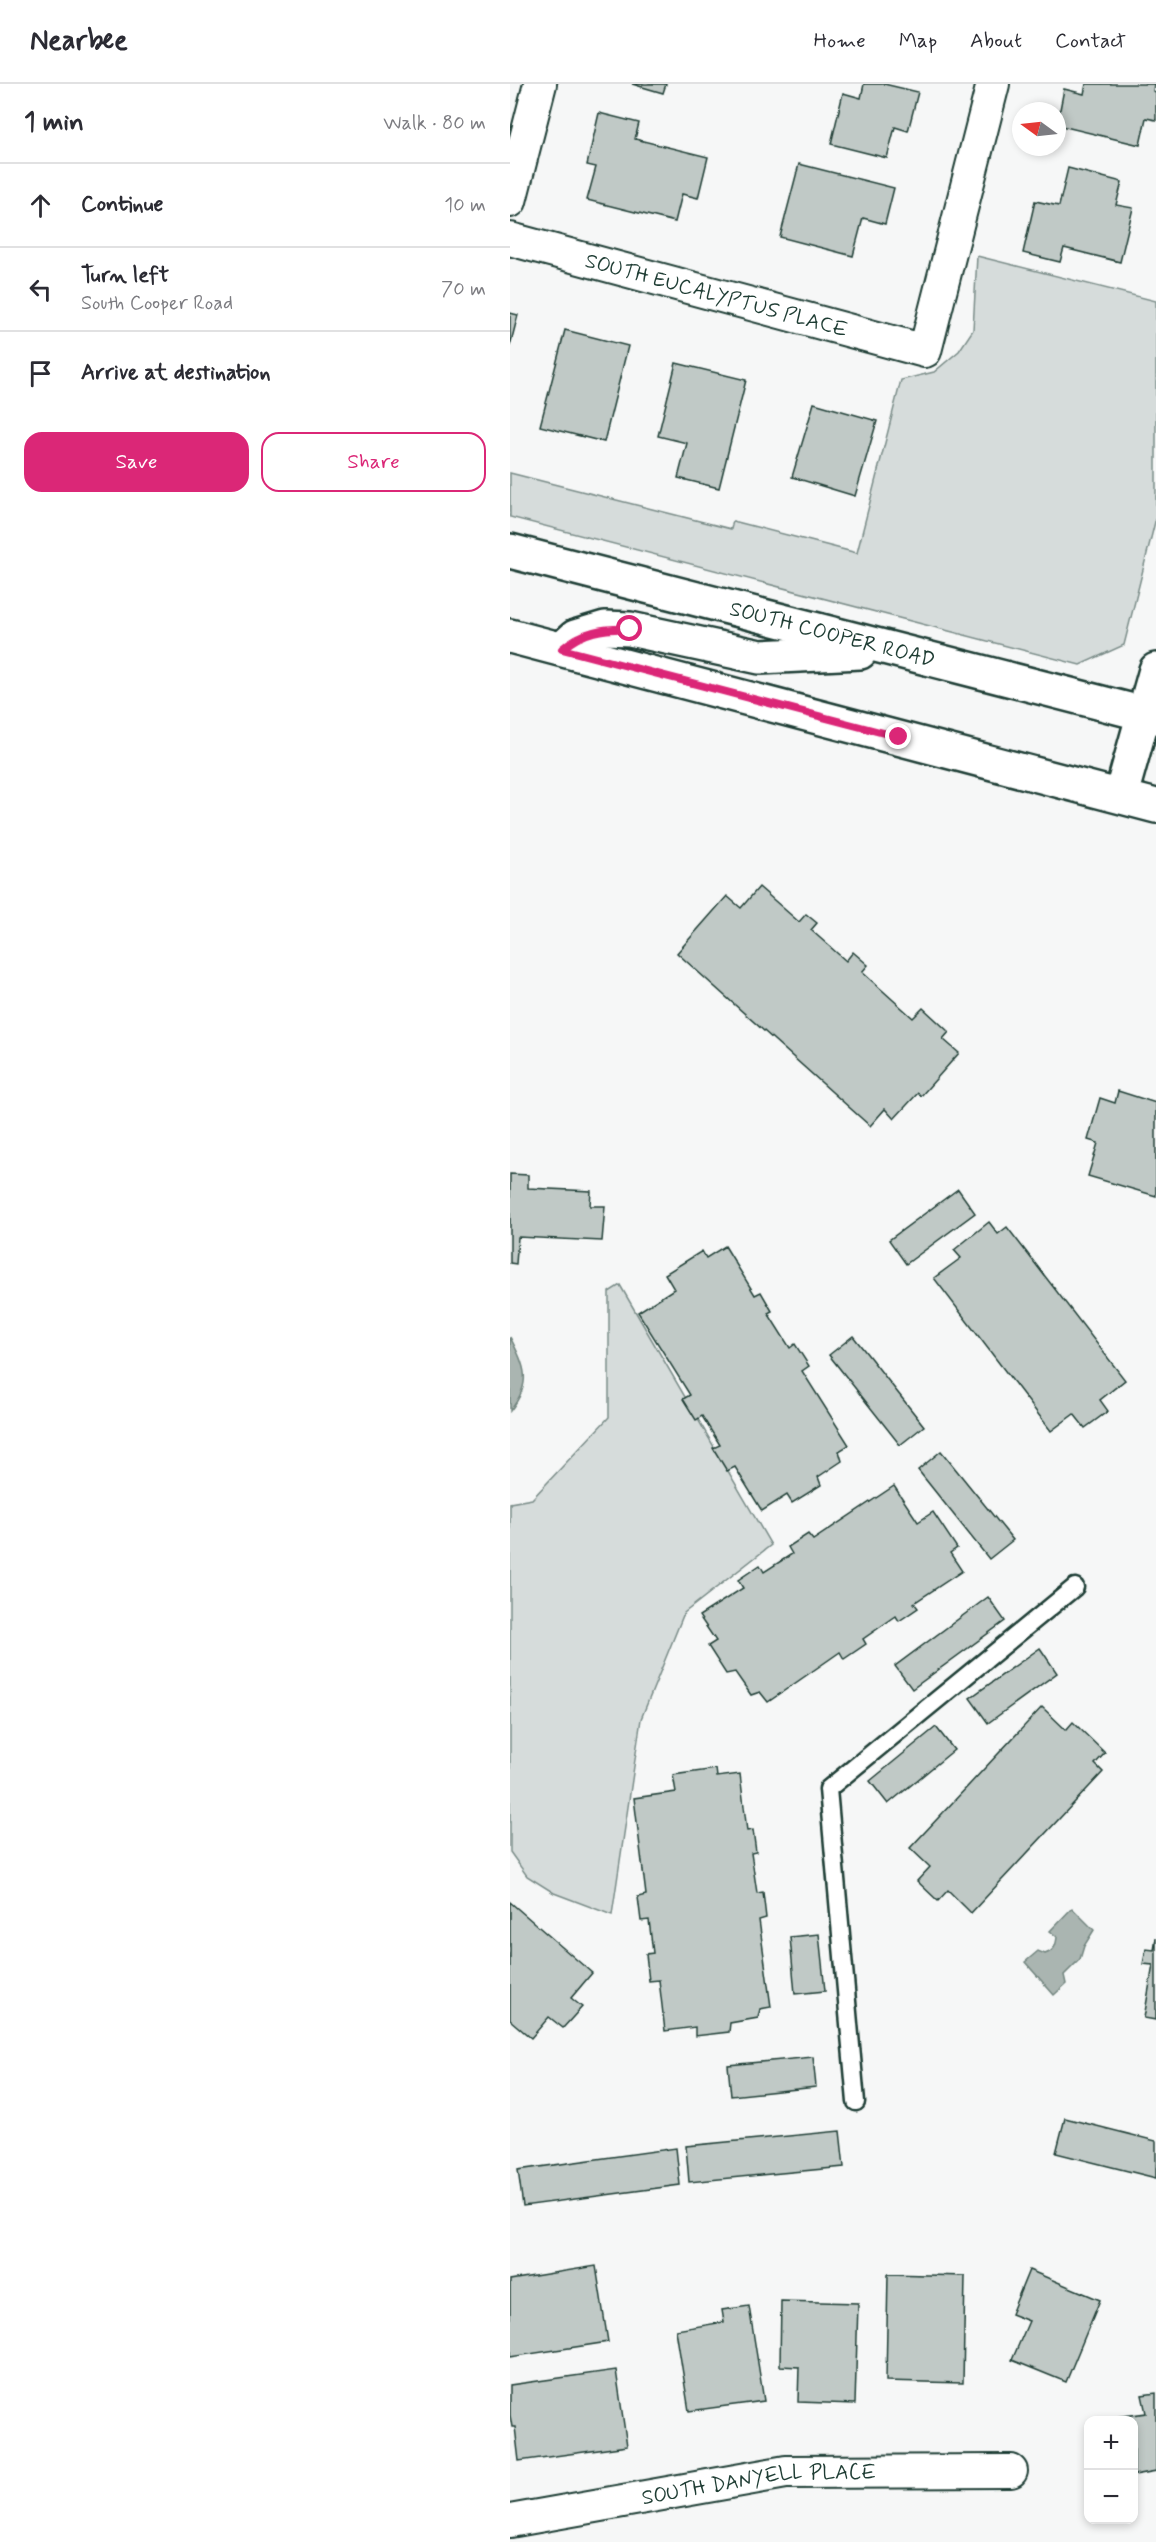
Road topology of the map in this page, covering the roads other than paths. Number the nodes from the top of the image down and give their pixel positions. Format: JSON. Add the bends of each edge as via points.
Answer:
{"nodes":[{"id":1,"x":540,"y":84,"type":"edge"},
{"id":2,"x":993,"y":84,"type":"edge"},
{"id":3,"x":510,"y":201,"type":"edge"},
{"id":4,"x":510,"y":239,"type":"edge"},
{"id":5,"x":510,"y":551,"type":"edge"},
{"id":6,"x":510,"y":636,"type":"edge"},
{"id":7,"x":562,"y":649,"type":"junction"},
{"id":8,"x":895,"y":650,"type":"junction"},
{"id":9,"x":1156,"y":670,"type":"edge"},
{"id":10,"x":1150,"y":716,"type":"edge"},
{"id":11,"x":1121,"y":795,"type":"junction"},
{"id":12,"x":1156,"y":806,"type":"edge"},
{"id":13,"x":1075,"y":1587,"type":"dead end"},
{"id":14,"x":856,"y":2102,"type":"dead end"},
{"id":15,"x":1011,"y":2471,"type":"dead end"},
{"id":16,"x":510,"y":2521,"type":"edge"}],
"edges":[{"from":1,"to":3,"type":"street"},
{"from":2,"to":4,"type":"street","name":"SOUTH EUCALYPTUS PLACE","via":[[925,351]]},
{"from":5,"to":8,"type":"main road","name":"SOUTH COOPER ROAD"},
{"from":6,"to":7,"type":"main road"},
{"from":7,"to":8,"type":"main road","via":[[574,638],[605,628],[630,629],[760,657]]},
{"from":7,"to":11,"type":"main road"},
{"from":8,"to":10,"type":"main road","name":"SOUTH COOPER ROAD"},
{"from":9,"to":10,"type":"main road"},
{"from":10,"to":11,"type":"main road"},
{"from":11,"to":12,"type":"main road"},
{"from":13,"to":14,"type":"lane","via":[[828,1789]]},
{"from":15,"to":16,"type":"street","name":"SOUTH DANYELL PLACE","via":[[786,2472]]}]}
